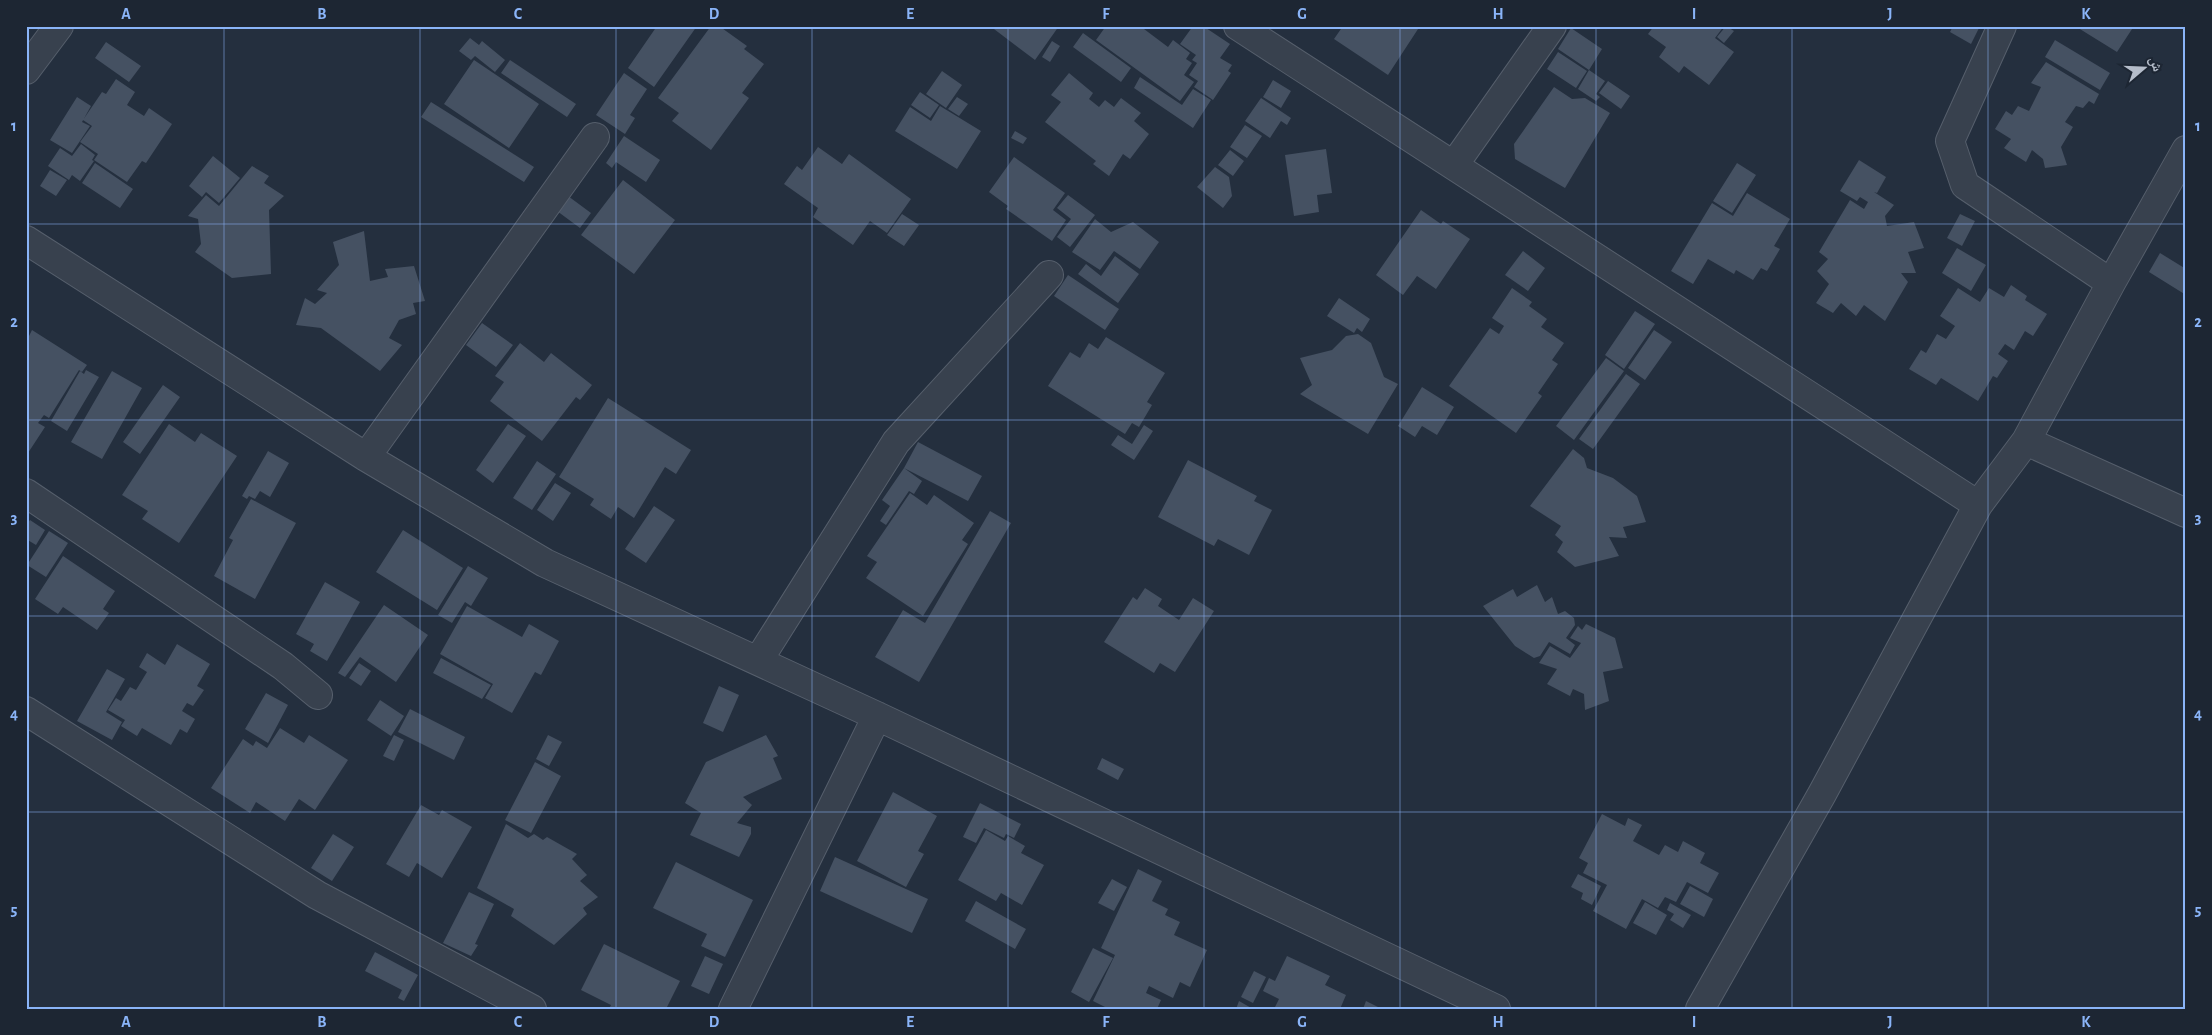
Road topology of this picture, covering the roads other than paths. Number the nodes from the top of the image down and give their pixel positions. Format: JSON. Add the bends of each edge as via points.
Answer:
{"nodes":[{"id":1,"x":59,"y":26,"type":"edge"},
{"id":2,"x":1238,"y":26,"type":"edge"},
{"id":3,"x":1552,"y":26,"type":"edge"},
{"id":4,"x":2002,"y":26,"type":"edge"},
{"id":5,"x":26,"y":70,"type":"edge"},
{"id":6,"x":595,"y":137,"type":"dead end"},
{"id":7,"x":2186,"y":150,"type":"edge"},
{"id":8,"x":1454,"y":165,"type":"junction"},
{"id":9,"x":26,"y":240,"type":"edge"},
{"id":10,"x":1049,"y":275,"type":"dead end"},
{"id":11,"x":2111,"y":283,"type":"junction"},
{"id":12,"x":2026,"y":441,"type":"junction"},
{"id":13,"x":366,"y":457,"type":"junction"},
{"id":14,"x":26,"y":493,"type":"edge"},
{"id":15,"x":1978,"y":505,"type":"junction"},
{"id":16,"x":2186,"y":513,"type":"edge"},
{"id":17,"x":758,"y":661,"type":"junction"},
{"id":18,"x":318,"y":695,"type":"dead end"},
{"id":19,"x":26,"y":711,"type":"edge"},
{"id":20,"x":877,"y":716,"type":"junction"},
{"id":21,"x":532,"y":1009,"type":"edge"},
{"id":22,"x":733,"y":1009,"type":"edge"},
{"id":23,"x":1496,"y":1009,"type":"edge"},
{"id":24,"x":1700,"y":1009,"type":"edge"}],
"edges":[{"from":1,"to":5,"type":"street"},
{"from":2,"to":8,"type":"street"},
{"from":3,"to":8,"type":"street"},
{"from":4,"to":11,"type":"street","via":[[1950,141],[1965,185]]},
{"from":6,"to":13,"type":"street"},
{"from":7,"to":11,"type":"street"},
{"from":8,"to":15,"type":"street"},
{"from":9,"to":13,"type":"street"},
{"from":10,"to":17,"type":"street","via":[[896,442]]},
{"from":11,"to":12,"type":"street"},
{"from":12,"to":15,"type":"street"},
{"from":12,"to":16,"type":"street"},
{"from":13,"to":17,"type":"street","via":[[545,563]]},
{"from":14,"to":18,"type":"street","via":[[284,666]]},
{"from":15,"to":24,"type":"street","via":[[1822,794]]},
{"from":17,"to":20,"type":"street"},
{"from":19,"to":21,"type":"street","via":[[317,895]]},
{"from":20,"to":22,"type":"street"},
{"from":20,"to":23,"type":"street"}]}
